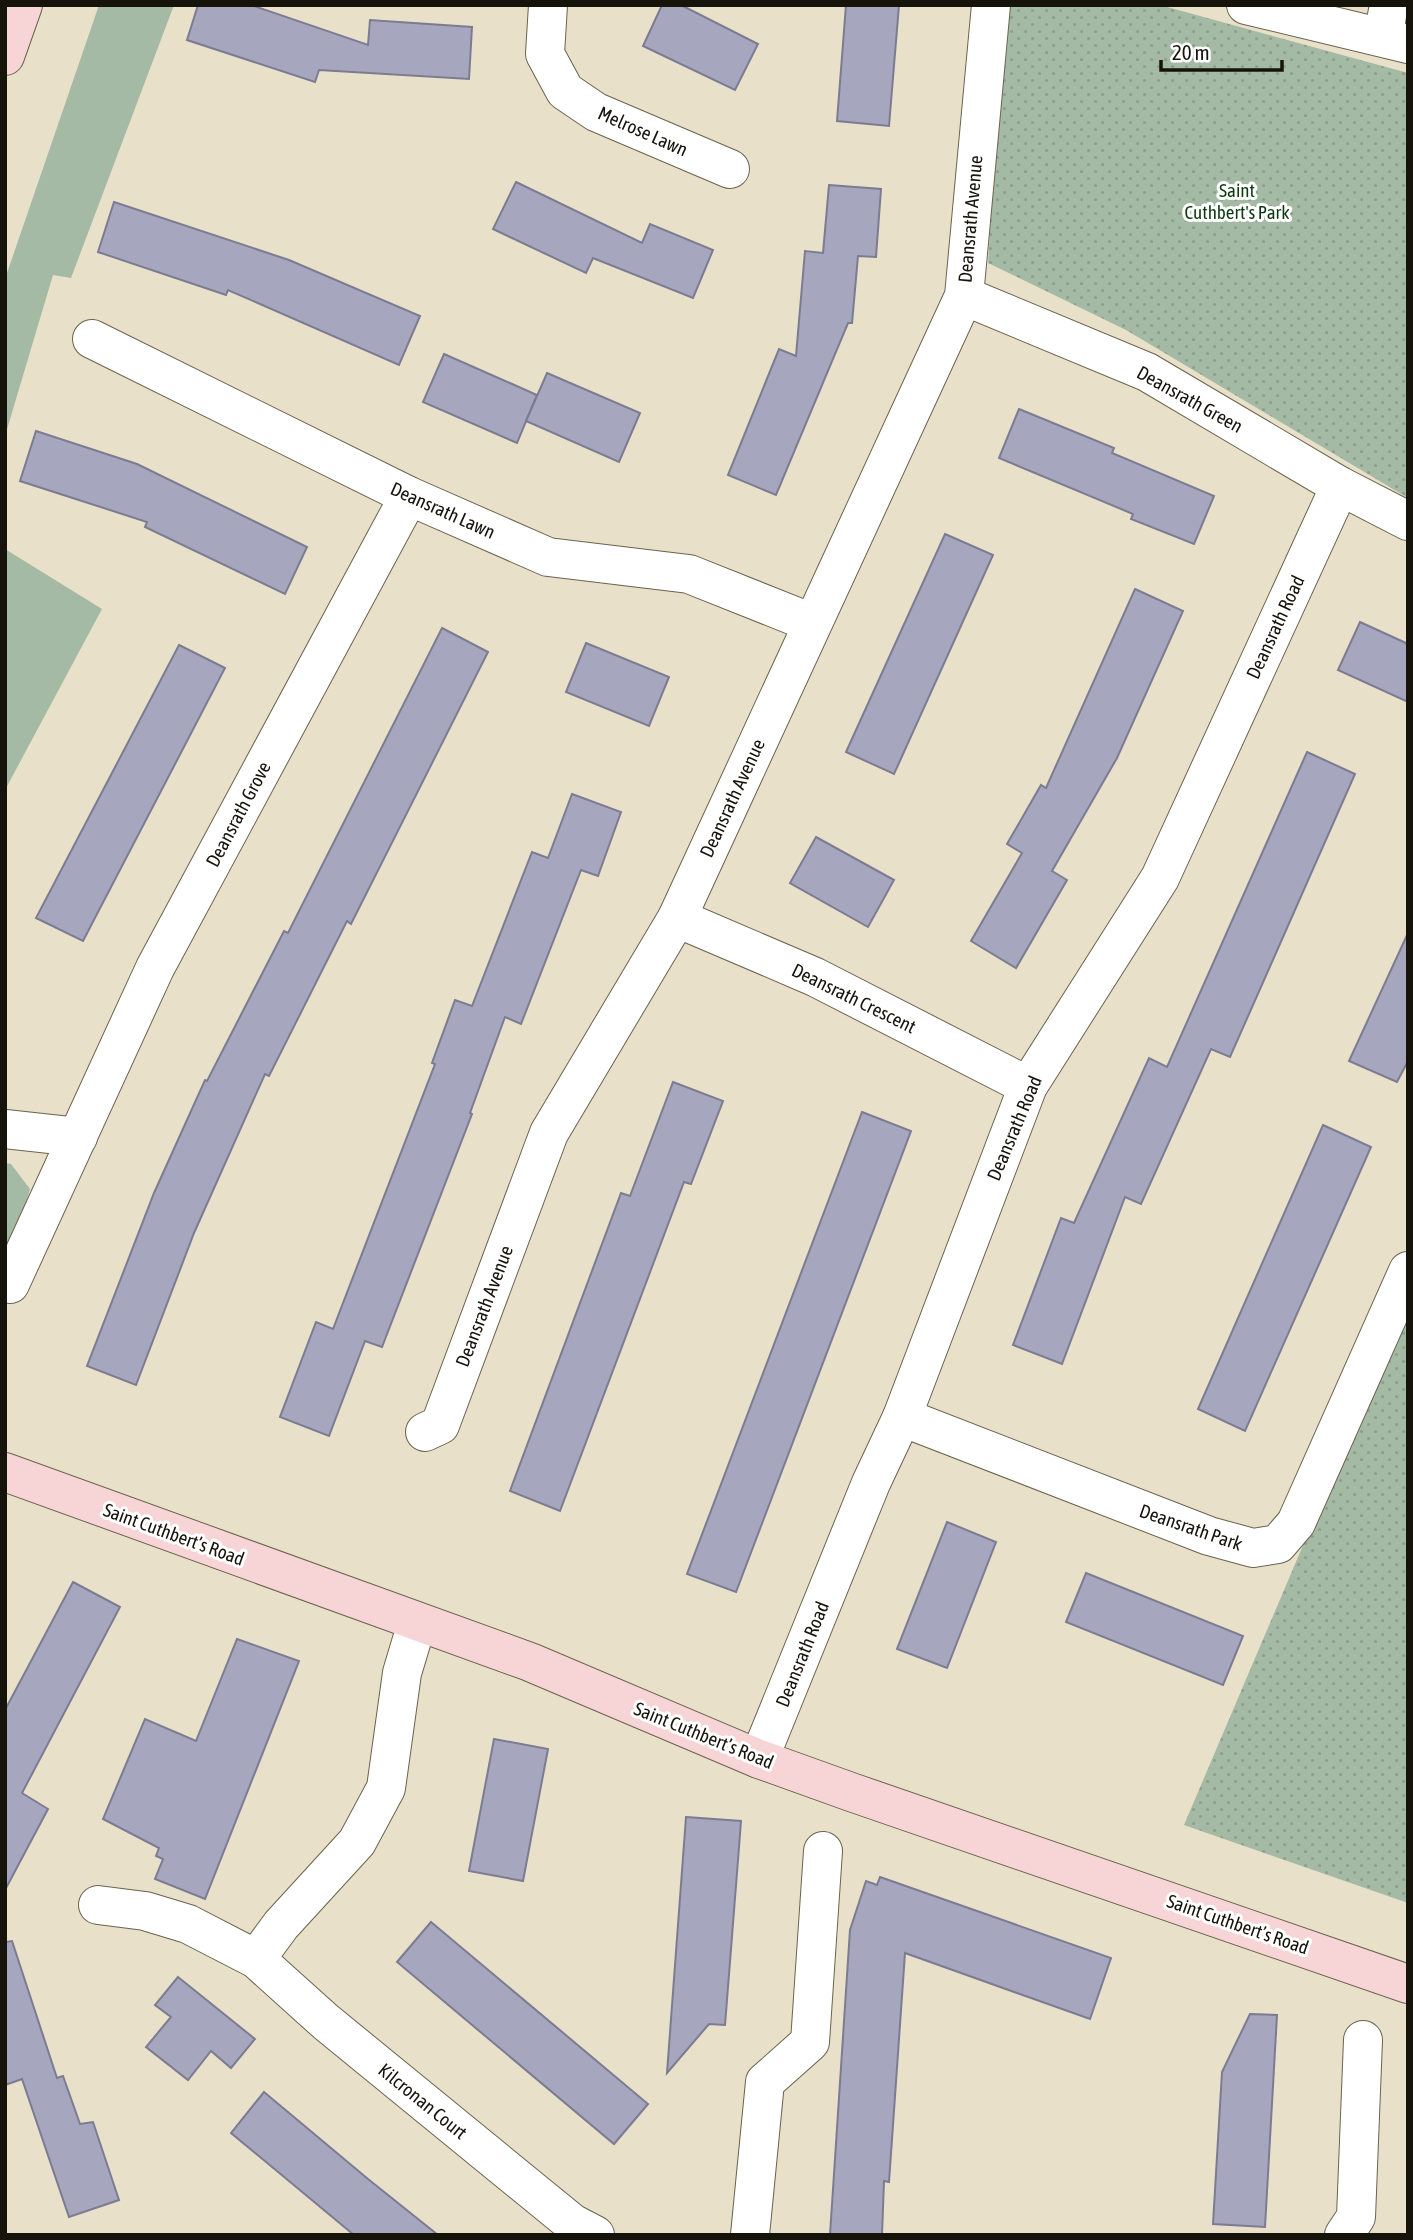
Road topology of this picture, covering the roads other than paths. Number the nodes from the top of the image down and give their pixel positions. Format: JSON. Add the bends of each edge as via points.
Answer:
{"nodes":[{"id":1,"x":23,"y":5,"type":"edge"},
{"id":2,"x":548,"y":5,"type":"edge"},
{"id":3,"x":991,"y":5,"type":"edge"},
{"id":4,"x":1246,"y":5,"type":"edge"},
{"id":5,"x":1393,"y":29,"type":"edge"},
{"id":6,"x":5,"y":56,"type":"edge"},
{"id":7,"x":730,"y":169,"type":"dead end"},
{"id":8,"x":964,"y":296,"type":"junction"},
{"id":9,"x":92,"y":339,"type":"dead end"},
{"id":10,"x":1340,"y":486,"type":"junction"},
{"id":11,"x":409,"y":496,"type":"junction"},
{"id":12,"x":1408,"y":521,"type":"edge"},
{"id":13,"x":812,"y":623,"type":"junction"},
{"id":14,"x":677,"y":918,"type":"junction"},
{"id":15,"x":1028,"y":1086,"type":"junction"},
{"id":16,"x":5,"y":1129,"type":"edge"},
{"id":17,"x":78,"y":1137,"type":"junction"},
{"id":18,"x":1408,"y":1271,"type":"edge"},
{"id":19,"x":10,"y":1284,"type":"dead end"},
{"id":20,"x":902,"y":1417,"type":"junction"},
{"id":21,"x":425,"y":1432,"type":"dead end"},
{"id":22,"x":5,"y":1472,"type":"edge"},
{"id":23,"x":417,"y":1623,"type":"junction"},
{"id":24,"x":759,"y":1759,"type":"junction"},
{"id":25,"x":823,"y":1851,"type":"dead end"},
{"id":26,"x":98,"y":1905,"type":"dead end"},
{"id":27,"x":256,"y":1959,"type":"junction"},
{"id":28,"x":1408,"y":1984,"type":"edge"},
{"id":29,"x":1363,"y":2040,"type":"dead end"},
{"id":30,"x":595,"y":2235,"type":"edge"},
{"id":31,"x":750,"y":2235,"type":"edge"},
{"id":32,"x":1344,"y":2235,"type":"edge"}],
"edges":[{"from":1,"to":6,"type":"street"},
{"from":2,"to":7,"type":"street","name":"Melrose Lawn","via":[[545,54],[565,91],[596,112]]},
{"from":3,"to":8,"type":"street","name":"Deansrath Avenue"},
{"from":4,"to":5,"type":"street"},
{"from":8,"to":10,"type":"street","name":"Deansrath Green","via":[[1147,372]]},
{"from":8,"to":13,"type":"street","name":"Deansrath Avenue"},
{"from":9,"to":11,"type":"street","name":"Deansrath Lawn"},
{"from":10,"to":12,"type":"street","name":"Deansrath Green"},
{"from":10,"to":15,"type":"street","name":"Deansrath Road","via":[[1160,878]]},
{"from":11,"to":13,"type":"street","name":"Deansrath Lawn","via":[[548,556],[689,574]]},
{"from":11,"to":17,"type":"street","name":"Deansrath Grove","via":[[155,968]]},
{"from":13,"to":14,"type":"street","name":"Deansrath Avenue"},
{"from":14,"to":15,"type":"street","name":"Deansrath Crescent","via":[[815,976]]},
{"from":14,"to":21,"type":"street","name":"Deansrath Avenue","via":[[549,1133],[440,1425]]},
{"from":15,"to":20,"type":"street","name":"Deansrath Road"},
{"from":16,"to":17,"type":"street"},
{"from":17,"to":19,"type":"street","name":"Deansrath Grove"},
{"from":18,"to":20,"type":"street","name":"Deansrath Park","via":[[1296,1523],[1278,1544],[1252,1548],[1209,1536]]},
{"from":20,"to":24,"type":"street","name":"Deansrath Road"},
{"from":22,"to":23,"type":"street","name":"Saint Cuthbert’s Road"},
{"from":23,"to":24,"type":"street","name":"Saint Cuthbert’s Road","via":[[530,1662]]},
{"from":23,"to":27,"type":"street","via":[[402,1673],[386,1788],[357,1842]]},
{"from":24,"to":28,"type":"street","name":"Saint Cuthbert’s Road"},
{"from":25,"to":31,"type":"street","via":[[810,2042],[765,2082]]},
{"from":26,"to":27,"type":"street","name":"Kilcronan Court","via":[[145,1911],[188,1924]]},
{"from":27,"to":30,"type":"street","name":"Kilcronan Court","via":[[572,2223]]},
{"from":29,"to":32,"type":"street","via":[[1356,2217]]}]}
